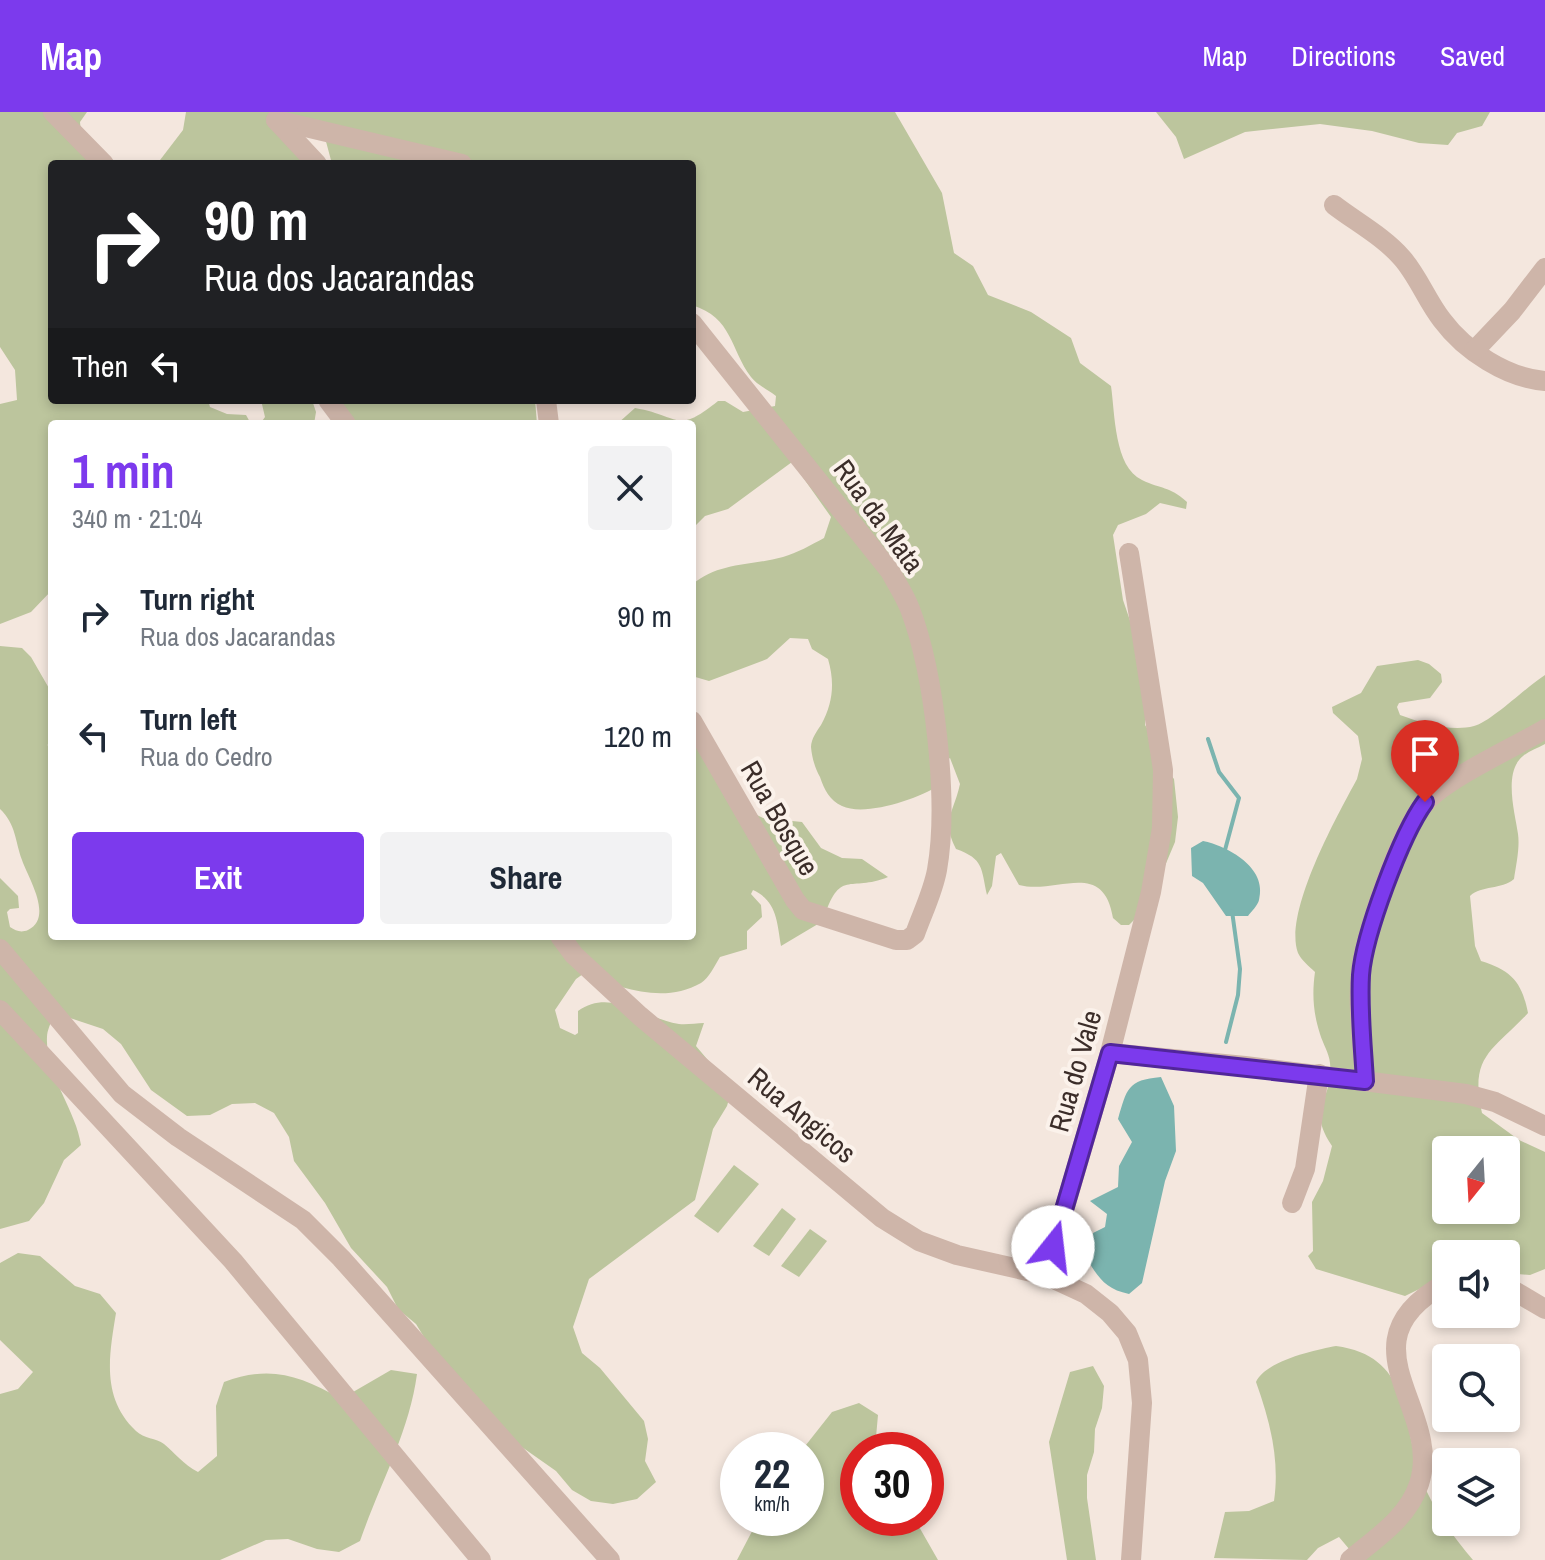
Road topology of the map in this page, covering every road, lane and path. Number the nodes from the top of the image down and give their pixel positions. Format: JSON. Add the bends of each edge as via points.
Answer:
{"nodes":[{"id":1,"x":53,"y":112,"type":"edge"},
{"id":2,"x":272,"y":116,"type":"edge"},
{"id":3,"x":100,"y":160,"type":"edge"},
{"id":4,"x":313,"y":160,"type":"edge"},
{"id":5,"x":446,"y":160,"type":"edge"},
{"id":6,"x":1334,"y":205,"type":"dead end"},
{"id":7,"x":1545,"y":268,"type":"edge"},
{"id":8,"x":696,"y":328,"type":"edge"},
{"id":9,"x":1474,"y":351,"type":"junction"},
{"id":10,"x":1545,"y":381,"type":"edge"},
{"id":11,"x":1129,"y":553,"type":"dead end"},
{"id":12,"x":696,"y":728,"type":"edge"},
{"id":13,"x":1545,"y":729,"type":"edge"},
{"id":14,"x":936,"y":874,"type":"joint"},
{"id":15,"x":563,"y":940,"type":"edge"},
{"id":16,"x":0,"y":949,"type":"edge"},
{"id":17,"x":0,"y":1010,"type":"edge"},
{"id":18,"x":1110,"y":1053,"type":"junction"},
{"id":19,"x":1319,"y":1074,"type":"junction"},
{"id":20,"x":1365,"y":1081,"type":"junction"},
{"id":21,"x":1545,"y":1126,"type":"edge"},
{"id":22,"x":1292,"y":1203,"type":"dead end"},
{"id":23,"x":1045,"y":1275,"type":"junction"},
{"id":24,"x":1432,"y":1291,"type":"edge"},
{"id":25,"x":1520,"y":1294,"type":"edge"},
{"id":26,"x":1545,"y":1309,"type":"edge"},
{"id":27,"x":481,"y":1560,"type":"edge"},
{"id":28,"x":610,"y":1560,"type":"edge"},
{"id":29,"x":1131,"y":1560,"type":"edge"},
{"id":30,"x":1350,"y":1560,"type":"edge"}],
"edges":[{"from":1,"to":3,"type":"street"},
{"from":2,"to":4,"type":"street"},
{"from":2,"to":5,"type":"street"},
{"from":6,"to":9,"type":"street","via":[[1397,252],[1442,320]]},
{"from":7,"to":9,"type":"street"},
{"from":8,"to":14,"type":"street","name":"Rua da Mata","via":[[890,571],[909,608],[924,655],[942,791]]},
{"from":9,"to":10,"type":"street","via":[[1508,372]]},
{"from":11,"to":18,"type":"street","name":"Rua do Vale","via":[[1163,770],[1162,828]]},
{"from":12,"to":14,"type":"street","name":"Rua Bosque","via":[[803,910],[907,940],[915,934]]},
{"from":13,"to":20,"type":"street","via":[[1437,791],[1413,818],[1364,957]]},
{"from":15,"to":23,"type":"street","name":"Rua Angicos","via":[[640,1016],[882,1218],[919,1241],[957,1255]]},
{"from":16,"to":28,"type":"street","via":[[106,1077],[142,1111],[303,1220],[341,1258]]},
{"from":17,"to":27,"type":"street","via":[[233,1261]]},
{"from":18,"to":19,"type":"street"},
{"from":18,"to":23,"type":"street","name":"Rua do Vale"},
{"from":19,"to":20,"type":"street"},
{"from":19,"to":22,"type":"street","via":[[1305,1169]]},
{"from":20,"to":21,"type":"street","via":[[1466,1094]]},
{"from":23,"to":29,"type":"street","via":[[1086,1294],[1110,1313],[1127,1333],[1138,1360],[1142,1403]]},
{"from":24,"to":30,"type":"street","via":[[1413,1307],[1397,1337],[1398,1370],[1423,1449],[1419,1485],[1392,1525]]},
{"from":25,"to":26,"type":"street"}]}
